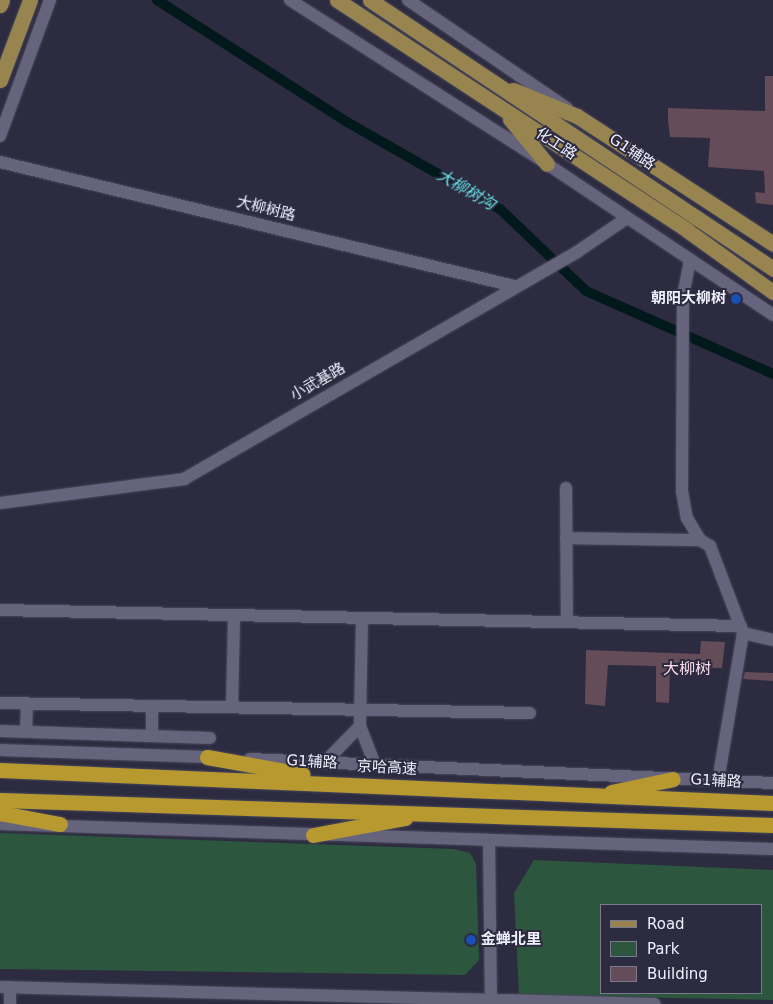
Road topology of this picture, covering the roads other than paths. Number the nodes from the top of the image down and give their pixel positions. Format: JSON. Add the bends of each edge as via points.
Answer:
{"nodes":[{"id":1,"x":2,"y":0,"type":"edge"},
{"id":2,"x":30,"y":0,"type":"edge"},
{"id":3,"x":50,"y":0,"type":"edge"},
{"id":4,"x":290,"y":0,"type":"edge"},
{"id":5,"x":337,"y":0,"type":"edge"},
{"id":6,"x":370,"y":0,"type":"edge"},
{"id":7,"x":408,"y":0,"type":"edge"},
{"id":8,"x":0,"y":5,"type":"edge"},
{"id":9,"x":482,"y":77,"type":"junction"},
{"id":10,"x":0,"y":80,"type":"edge"},
{"id":11,"x":501,"y":108,"type":"junction"},
{"id":12,"x":578,"y":116,"type":"junction"},
{"id":13,"x":0,"y":136,"type":"edge"},
{"id":14,"x":3,"y":160,"type":"edge"},
{"id":15,"x":547,"y":164,"type":"junction"},
{"id":16,"x":628,"y":218,"type":"junction"},
{"id":17,"x":773,"y":244,"type":"edge"},
{"id":18,"x":690,"y":260,"type":"junction"},
{"id":19,"x":773,"y":270,"type":"edge"},
{"id":20,"x":514,"y":286,"type":"junction"},
{"id":21,"x":773,"y":292,"type":"edge"},
{"id":22,"x":773,"y":315,"type":"edge"},
{"id":23,"x":566,"y":488,"type":"dead end"},
{"id":24,"x":0,"y":503,"type":"edge"},
{"id":25,"x":566,"y":538,"type":"junction"},
{"id":26,"x":700,"y":540,"type":"junction"},
{"id":27,"x":0,"y":610,"type":"edge"},
{"id":28,"x":234,"y":616,"type":"junction"},
{"id":29,"x":362,"y":618,"type":"junction"},
{"id":30,"x":567,"y":622,"type":"junction"},
{"id":31,"x":742,"y":629,"type":"junction"},
{"id":32,"x":773,"y":640,"type":"edge"},
{"id":33,"x":0,"y":703,"type":"edge"},
{"id":34,"x":27,"y":703,"type":"junction"},
{"id":35,"x":152,"y":706,"type":"junction"},
{"id":36,"x":232,"y":707,"type":"junction"},
{"id":37,"x":360,"y":710,"type":"junction"},
{"id":38,"x":530,"y":713,"type":"dead end"},
{"id":39,"x":360,"y":726,"type":"junction"},
{"id":40,"x":0,"y":731,"type":"edge"},
{"id":41,"x":26,"y":732,"type":"junction"},
{"id":42,"x":152,"y":736,"type":"junction"},
{"id":43,"x":210,"y":738,"type":"dead end"},
{"id":44,"x":0,"y":750,"type":"edge"},
{"id":45,"x":207,"y":757,"type":"junction"},
{"id":46,"x":324,"y":763,"type":"junction"},
{"id":47,"x":375,"y":765,"type":"junction"},
{"id":48,"x":0,"y":770,"type":"edge"},
{"id":49,"x":673,"y":779,"type":"junction"},
{"id":50,"x":718,"y":781,"type":"junction"},
{"id":51,"x":773,"y":783,"type":"edge"},
{"id":52,"x":360,"y":784,"type":"junction"},
{"id":53,"x":585,"y":797,"type":"junction"},
{"id":54,"x":0,"y":800,"type":"edge"},
{"id":55,"x":773,"y":803,"type":"edge"},
{"id":56,"x":0,"y":813,"type":"edge"},
{"id":57,"x":436,"y":813,"type":"junction"},
{"id":58,"x":0,"y":824,"type":"edge"},
{"id":59,"x":60,"y":824,"type":"junction"},
{"id":60,"x":773,"y":825,"type":"edge"},
{"id":61,"x":313,"y":835,"type":"junction"},
{"id":62,"x":489,"y":840,"type":"junction"},
{"id":63,"x":773,"y":849,"type":"edge"},
{"id":64,"x":5,"y":987,"type":"edge"},
{"id":65,"x":491,"y":1001,"type":"edge"},
{"id":66,"x":10,"y":1004,"type":"edge"},
{"id":67,"x":655,"y":1004,"type":"edge"}],
"edges":[{"from":1,"to":8,"type":"main road"},
{"from":2,"to":10,"type":"main road"},
{"from":3,"to":13,"type":"street"},
{"from":4,"to":15,"type":"street"},
{"from":5,"to":11,"type":"main road","name":"化工路"},
{"from":6,"to":9,"type":"main road","name":"化工路"},
{"from":7,"to":12,"type":"street"},
{"from":9,"to":12,"type":"main road","name":"G1辅路"},
{"from":9,"to":19,"type":"main road","name":"化工路"},
{"from":11,"to":15,"type":"main road"},
{"from":11,"to":21,"type":"main road","name":"化工路","via":[[688,230]]},
{"from":12,"to":17,"type":"main road","name":"G1辅路"},
{"from":14,"to":20,"type":"street","name":"大柳树路"},
{"from":15,"to":16,"type":"street"},
{"from":16,"to":18,"type":"street"},
{"from":16,"to":20,"type":"street","name":"小武基路","via":[[577,252]]},
{"from":18,"to":22,"type":"street"},
{"from":18,"to":26,"type":"street","via":[[683,309],[682,491],[687,518]]},
{"from":20,"to":24,"type":"street","name":"小武基路","via":[[184,479]]},
{"from":23,"to":25,"type":"street"},
{"from":25,"to":26,"type":"street"},
{"from":25,"to":30,"type":"street"},
{"from":26,"to":31,"type":"street","via":[[710,546]]},
{"from":27,"to":28,"type":"street"},
{"from":28,"to":29,"type":"street"},
{"from":28,"to":36,"type":"street"},
{"from":29,"to":30,"type":"street"},
{"from":29,"to":37,"type":"street"},
{"from":30,"to":31,"type":"street"},
{"from":31,"to":32,"type":"street"},
{"from":31,"to":50,"type":"street"},
{"from":33,"to":34,"type":"street"},
{"from":34,"to":35,"type":"street"},
{"from":34,"to":41,"type":"street"},
{"from":35,"to":36,"type":"street"},
{"from":35,"to":42,"type":"street"},
{"from":36,"to":37,"type":"street"},
{"from":37,"to":38,"type":"street"},
{"from":37,"to":39,"type":"street"},
{"from":39,"to":46,"type":"street"},
{"from":39,"to":47,"type":"street"},
{"from":40,"to":41,"type":"street"},
{"from":41,"to":42,"type":"street"},
{"from":42,"to":43,"type":"street"},
{"from":44,"to":45,"type":"street","name":"G1辅路"},
{"from":45,"to":46,"type":"street","name":"G1辅路"},
{"from":45,"to":52,"type":"highway"},
{"from":46,"to":47,"type":"street","name":"G1辅路"},
{"from":47,"to":49,"type":"street","name":"G1辅路"},
{"from":48,"to":52,"type":"highway","name":"京哈高速"},
{"from":49,"to":50,"type":"street","name":"G1辅路"},
{"from":49,"to":53,"type":"highway"},
{"from":50,"to":51,"type":"street","name":"G1辅路"},
{"from":52,"to":53,"type":"highway","name":"京哈高速"},
{"from":53,"to":55,"type":"highway","name":"京哈高速"},
{"from":54,"to":57,"type":"highway"},
{"from":56,"to":59,"type":"highway"},
{"from":57,"to":60,"type":"highway"},
{"from":57,"to":61,"type":"highway"},
{"from":58,"to":59,"type":"street"},
{"from":59,"to":61,"type":"street"},
{"from":61,"to":62,"type":"street"},
{"from":62,"to":63,"type":"street"},
{"from":62,"to":65,"type":"street"},
{"from":64,"to":65,"type":"street"},
{"from":64,"to":66,"type":"street"},
{"from":65,"to":67,"type":"street"}]}
